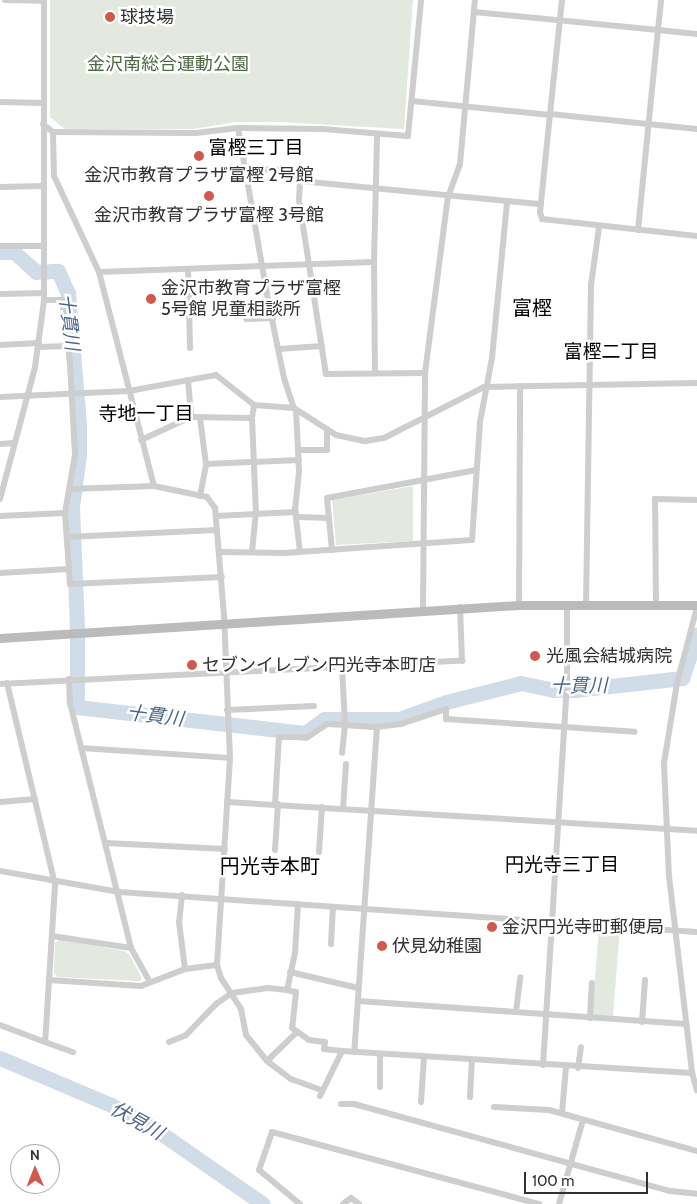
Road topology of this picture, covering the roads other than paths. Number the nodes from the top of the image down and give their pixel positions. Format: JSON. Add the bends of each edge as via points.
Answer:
{"nodes":[{"id":1,"x":5,"y":0,"type":"edge"},
{"id":2,"x":44,"y":0,"type":"edge"},
{"id":3,"x":421,"y":0,"type":"edge"},
{"id":4,"x":475,"y":0,"type":"edge"},
{"id":5,"x":562,"y":0,"type":"edge"},
{"id":6,"x":661,"y":0,"type":"edge"},
{"id":7,"x":474,"y":12,"type":"junction"},
{"id":8,"x":560,"y":21,"type":"junction"},
{"id":9,"x":658,"y":30,"type":"junction"},
{"id":10,"x":697,"y":34,"type":"edge"},
{"id":11,"x":412,"y":101,"type":"junction"},
{"id":12,"x":0,"y":102,"type":"edge"},
{"id":13,"x":42,"y":103,"type":"junction"},
{"id":14,"x":465,"y":106,"type":"junction"},
{"id":15,"x":550,"y":114,"type":"junction"},
{"id":16,"x":42,"y":124,"type":"junction"},
{"id":17,"x":648,"y":124,"type":"junction"},
{"id":18,"x":238,"y":128,"type":"junction"},
{"id":19,"x":697,"y":128,"type":"edge"},
{"id":20,"x":53,"y":132,"type":"junction"},
{"id":21,"x":377,"y":136,"type":"junction"},
{"id":22,"x":245,"y":169,"type":"junction"},
{"id":23,"x":43,"y":176,"type":"junction"},
{"id":24,"x":54,"y":176,"type":"junction"},
{"id":25,"x":300,"y":181,"type":"junction"},
{"id":26,"x":43,"y":186,"type":"junction"},
{"id":27,"x":0,"y":187,"type":"edge"},
{"id":28,"x":374,"y":188,"type":"junction"},
{"id":29,"x":448,"y":197,"type":"junction"},
{"id":30,"x":507,"y":202,"type":"junction"},
{"id":31,"x":541,"y":204,"type":"junction"},
{"id":32,"x":599,"y":227,"type":"junction"},
{"id":33,"x":638,"y":230,"type":"junction"},
{"id":34,"x":697,"y":236,"type":"edge"},
{"id":35,"x":0,"y":246,"type":"edge"},
{"id":36,"x":43,"y":246,"type":"junction"},
{"id":37,"x":374,"y":262,"type":"junction"},
{"id":38,"x":311,"y":264,"type":"junction"},
{"id":39,"x":262,"y":266,"type":"junction"},
{"id":40,"x":188,"y":269,"type":"junction"},
{"id":41,"x":99,"y":272,"type":"junction"},
{"id":42,"x":44,"y":293,"type":"junction"},
{"id":43,"x":0,"y":294,"type":"edge"},
{"id":44,"x":44,"y":300,"type":"junction"},
{"id":45,"x":273,"y":318,"type":"junction"},
{"id":46,"x":246,"y":319,"type":"dead end"},
{"id":47,"x":0,"y":345,"type":"edge"},
{"id":48,"x":39,"y":345,"type":"junction"},
{"id":49,"x":67,"y":346,"type":"junction"},
{"id":50,"x":322,"y":346,"type":"junction"},
{"id":51,"x":190,"y":348,"type":"dead end"},
{"id":52,"x":279,"y":349,"type":"junction"},
{"id":53,"x":374,"y":373,"type":"junction"},
{"id":54,"x":425,"y":373,"type":"junction"},
{"id":55,"x":188,"y":380,"type":"junction"},
{"id":56,"x":697,"y":383,"type":"edge"},
{"id":57,"x":588,"y":385,"type":"junction"},
{"id":58,"x":520,"y":386,"type":"junction"},
{"id":59,"x":484,"y":387,"type":"junction"},
{"id":60,"x":129,"y":391,"type":"junction"},
{"id":61,"x":75,"y":393,"type":"junction"},
{"id":62,"x":27,"y":396,"type":"junction"},
{"id":63,"x":0,"y":398,"type":"edge"},
{"id":64,"x":254,"y":405,"type":"junction"},
{"id":65,"x":295,"y":409,"type":"junction"},
{"id":66,"x":191,"y":417,"type":"junction"},
{"id":67,"x":424,"y":417,"type":"junction"},
{"id":68,"x":200,"y":418,"type":"junction"},
{"id":69,"x":252,"y":418,"type":"junction"},
{"id":70,"x":327,"y":429,"type":"junction"},
{"id":71,"x":141,"y":440,"type":"junction"},
{"id":72,"x":14,"y":443,"type":"junction"},
{"id":73,"x":0,"y":444,"type":"edge"},
{"id":74,"x":298,"y":450,"type":"junction"},
{"id":75,"x":253,"y":460,"type":"junction"},
{"id":76,"x":299,"y":460,"type":"junction"},
{"id":77,"x":206,"y":464,"type":"junction"},
{"id":78,"x":476,"y":470,"type":"junction"},
{"id":79,"x":424,"y":480,"type":"junction"},
{"id":80,"x":154,"y":486,"type":"junction"},
{"id":81,"x":73,"y":489,"type":"junction"},
{"id":82,"x":200,"y":496,"type":"junction"},
{"id":83,"x":0,"y":499,"type":"edge"},
{"id":84,"x":697,"y":500,"type":"edge"},
{"id":85,"x":256,"y":512,"type":"junction"},
{"id":86,"x":65,"y":513,"type":"junction"},
{"id":87,"x":297,"y":514,"type":"junction"},
{"id":88,"x":0,"y":516,"type":"edge"},
{"id":89,"x":216,"y":516,"type":"junction"},
{"id":90,"x":329,"y":518,"type":"junction"},
{"id":91,"x":217,"y":530,"type":"junction"},
{"id":92,"x":71,"y":537,"type":"junction"},
{"id":93,"x":423,"y":544,"type":"junction"},
{"id":94,"x":332,"y":550,"type":"junction"},
{"id":95,"x":220,"y":552,"type":"junction"},
{"id":96,"x":252,"y":552,"type":"junction"},
{"id":97,"x":300,"y":552,"type":"junction"},
{"id":98,"x":69,"y":569,"type":"junction"},
{"id":99,"x":0,"y":573,"type":"edge"},
{"id":100,"x":222,"y":577,"type":"junction"},
{"id":101,"x":519,"y":604,"type":"junction"},
{"id":102,"x":567,"y":605,"type":"junction"},
{"id":103,"x":586,"y":605,"type":"junction"},
{"id":104,"x":656,"y":605,"type":"junction"},
{"id":105,"x":697,"y":606,"type":"edge"},
{"id":106,"x":460,"y":608,"type":"junction"},
{"id":107,"x":423,"y":609,"type":"junction"},
{"id":108,"x":225,"y":622,"type":"junction"},
{"id":109,"x":0,"y":638,"type":"edge"},
{"id":110,"x":342,"y":667,"type":"junction"},
{"id":111,"x":227,"y":672,"type":"junction"},
{"id":112,"x":73,"y":679,"type":"junction"},
{"id":113,"x":4,"y":684,"type":"edge"},
{"id":114,"x":314,"y":706,"type":"dead end"},
{"id":115,"x":227,"y":710,"type":"junction"},
{"id":116,"x":344,"y":721,"type":"junction"},
{"id":117,"x":563,"y":726,"type":"junction"},
{"id":118,"x":377,"y":727,"type":"junction"},
{"id":119,"x":635,"y":732,"type":"dead end"},
{"id":120,"x":81,"y":748,"type":"junction"},
{"id":121,"x":342,"y":753,"type":"dead end"},
{"id":122,"x":230,"y":758,"type":"junction"},
{"id":123,"x":346,"y":764,"type":"dead end"},
{"id":124,"x":35,"y":799,"type":"junction"},
{"id":125,"x":0,"y":802,"type":"edge"},
{"id":126,"x":227,"y":802,"type":"junction"},
{"id":127,"x":276,"y":804,"type":"junction"},
{"id":128,"x":322,"y":807,"type":"junction"},
{"id":129,"x":343,"y":808,"type":"junction"},
{"id":130,"x":371,"y":811,"type":"junction"},
{"id":131,"x":558,"y":823,"type":"junction"},
{"id":132,"x":666,"y":829,"type":"junction"},
{"id":133,"x":697,"y":831,"type":"edge"},
{"id":134,"x":106,"y":843,"type":"junction"},
{"id":135,"x":225,"y":849,"type":"junction"},
{"id":136,"x":275,"y":850,"type":"dead end"},
{"id":137,"x":320,"y":852,"type":"dead end"},
{"id":138,"x":0,"y":871,"type":"edge"},
{"id":139,"x":53,"y":880,"type":"junction"},
{"id":140,"x":119,"y":892,"type":"junction"},
{"id":141,"x":182,"y":895,"type":"junction"},
{"id":142,"x":223,"y":898,"type":"junction"},
{"id":143,"x":298,"y":904,"type":"junction"},
{"id":144,"x":333,"y":907,"type":"junction"},
{"id":145,"x":364,"y":909,"type":"junction"},
{"id":146,"x":552,"y":922,"type":"junction"},
{"id":147,"x":675,"y":930,"type":"junction"},
{"id":148,"x":697,"y":932,"type":"edge"},
{"id":149,"x":52,"y":936,"type":"junction"},
{"id":150,"x":332,"y":944,"type":"dead end"},
{"id":151,"x":131,"y":948,"type":"junction"},
{"id":152,"x":217,"y":965,"type":"junction"},
{"id":153,"x":185,"y":969,"type":"junction"},
{"id":154,"x":290,"y":972,"type":"junction"},
{"id":155,"x":520,"y":977,"type":"dead end"},
{"id":156,"x":49,"y":980,"type":"junction"},
{"id":157,"x":646,"y":980,"type":"dead end"},
{"id":158,"x":150,"y":982,"type":"junction"},
{"id":159,"x":592,"y":983,"type":"dead end"},
{"id":160,"x":358,"y":988,"type":"junction"},
{"id":161,"x":287,"y":990,"type":"junction"},
{"id":162,"x":232,"y":993,"type":"junction"},
{"id":163,"x":358,"y":1001,"type":"junction"},
{"id":164,"x":516,"y":1012,"type":"junction"},
{"id":165,"x":546,"y":1015,"type":"junction"},
{"id":166,"x":590,"y":1018,"type":"junction"},
{"id":167,"x":642,"y":1022,"type":"junction"},
{"id":168,"x":686,"y":1024,"type":"junction"},
{"id":169,"x":0,"y":1025,"type":"edge"},
{"id":170,"x":296,"y":1033,"type":"junction"},
{"id":171,"x":45,"y":1042,"type":"junction"},
{"id":172,"x":169,"y":1042,"type":"dead end"},
{"id":173,"x":581,"y":1046,"type":"dead end"},
{"id":174,"x":342,"y":1051,"type":"junction"},
{"id":175,"x":73,"y":1052,"type":"dead end"},
{"id":176,"x":354,"y":1052,"type":"junction"},
{"id":177,"x":380,"y":1054,"type":"junction"},
{"id":178,"x":424,"y":1057,"type":"junction"},
{"id":179,"x":267,"y":1060,"type":"junction"},
{"id":180,"x":472,"y":1060,"type":"junction"},
{"id":181,"x":543,"y":1065,"type":"junction"},
{"id":182,"x":566,"y":1067,"type":"junction"},
{"id":183,"x":578,"y":1068,"type":"junction"},
{"id":184,"x":692,"y":1073,"type":"junction"},
{"id":185,"x":380,"y":1086,"type":"dead end"},
{"id":186,"x":697,"y":1090,"type":"edge"},
{"id":187,"x":470,"y":1097,"type":"dead end"},
{"id":188,"x":421,"y":1102,"type":"dead end"},
{"id":189,"x":342,"y":1104,"type":"dead end"},
{"id":190,"x":494,"y":1107,"type":"dead end"},
{"id":191,"x":562,"y":1113,"type":"junction"},
{"id":192,"x":583,"y":1120,"type":"junction"},
{"id":193,"x":697,"y":1150,"type":"edge"},
{"id":194,"x":570,"y":1164,"type":"junction"},
{"id":195,"x":697,"y":1194,"type":"edge"},
{"id":196,"x":300,"y":1204,"type":"edge"},
{"id":197,"x":343,"y":1204,"type":"edge"},
{"id":198,"x":359,"y":1204,"type":"edge"},
{"id":199,"x":539,"y":1204,"type":"edge"},
{"id":200,"x":559,"y":1204,"type":"edge"}],
"edges":[{"from":1,"to":2,"type":"street"},
{"from":2,"to":13,"type":"street"},
{"from":3,"to":11,"type":"street"},
{"from":4,"to":7,"type":"street"},
{"from":5,"to":8,"type":"street"},
{"from":6,"to":9,"type":"street"},
{"from":7,"to":8,"type":"street"},
{"from":7,"to":14,"type":"street"},
{"from":8,"to":9,"type":"street"},
{"from":8,"to":15,"type":"street"},
{"from":9,"to":10,"type":"street"},
{"from":9,"to":17,"type":"street"},
{"from":11,"to":14,"type":"street"},
{"from":11,"to":21,"type":"street","via":[[408,136]]},
{"from":12,"to":13,"type":"street"},
{"from":13,"to":16,"type":"street"},
{"from":14,"to":15,"type":"street"},
{"from":14,"to":29,"type":"street","via":[[460,164]]},
{"from":15,"to":17,"type":"street"},
{"from":15,"to":31,"type":"street"},
{"from":16,"to":20,"type":"street"},
{"from":16,"to":23,"type":"street"},
{"from":17,"to":19,"type":"street"},
{"from":17,"to":33,"type":"street"},
{"from":18,"to":20,"type":"street","via":[[196,133]]},
{"from":18,"to":21,"type":"street","via":[[323,129]]},
{"from":18,"to":22,"type":"street"},
{"from":20,"to":24,"type":"street"},
{"from":21,"to":28,"type":"street"},
{"from":22,"to":25,"type":"street","via":[[291,170]]},
{"from":22,"to":39,"type":"street"},
{"from":23,"to":24,"type":"street"},
{"from":23,"to":26,"type":"street"},
{"from":24,"to":41,"type":"street"},
{"from":25,"to":28,"type":"street"},
{"from":25,"to":38,"type":"street","via":[[299,200]]},
{"from":26,"to":27,"type":"street"},
{"from":26,"to":36,"type":"street"},
{"from":28,"to":29,"type":"street"},
{"from":28,"to":37,"type":"street"},
{"from":29,"to":30,"type":"street"},
{"from":29,"to":54,"type":"street"},
{"from":30,"to":31,"type":"street"},
{"from":30,"to":59,"type":"street","via":[[492,358]]},
{"from":31,"to":32,"type":"street","via":[[542,219]]},
{"from":32,"to":33,"type":"street"},
{"from":32,"to":57,"type":"street","via":[[591,285]]},
{"from":33,"to":34,"type":"street"},
{"from":35,"to":36,"type":"street"},
{"from":36,"to":42,"type":"street"},
{"from":37,"to":38,"type":"street"},
{"from":37,"to":53,"type":"street"},
{"from":38,"to":39,"type":"street"},
{"from":38,"to":50,"type":"street"},
{"from":39,"to":40,"type":"street"},
{"from":39,"to":45,"type":"street"},
{"from":40,"to":41,"type":"street"},
{"from":40,"to":51,"type":"street"},
{"from":41,"to":60,"type":"street"},
{"from":42,"to":43,"type":"street"},
{"from":42,"to":44,"type":"street"},
{"from":44,"to":48,"type":"street"},
{"from":44,"to":49,"type":"street","via":[[62,300]]},
{"from":45,"to":46,"type":"street"},
{"from":45,"to":52,"type":"street"},
{"from":47,"to":48,"type":"street"},
{"from":48,"to":49,"type":"street"},
{"from":48,"to":62,"type":"street"},
{"from":49,"to":61,"type":"street"},
{"from":50,"to":52,"type":"street"},
{"from":50,"to":53,"type":"street","via":[[326,374]]},
{"from":52,"to":65,"type":"street"},
{"from":53,"to":54,"type":"street"},
{"from":54,"to":67,"type":"street"},
{"from":55,"to":60,"type":"street"},
{"from":55,"to":64,"type":"street","via":[[216,375]]},
{"from":55,"to":66,"type":"street"},
{"from":56,"to":57,"type":"street"},
{"from":57,"to":58,"type":"street"},
{"from":57,"to":103,"type":"street"},
{"from":58,"to":59,"type":"street"},
{"from":58,"to":101,"type":"street"},
{"from":59,"to":67,"type":"street"},
{"from":59,"to":78,"type":"street"},
{"from":60,"to":61,"type":"street"},
{"from":60,"to":71,"type":"street"},
{"from":61,"to":62,"type":"street"},
{"from":61,"to":81,"type":"street"},
{"from":62,"to":63,"type":"street"},
{"from":62,"to":72,"type":"street"},
{"from":64,"to":65,"type":"street"},
{"from":64,"to":69,"type":"street"},
{"from":65,"to":70,"type":"street"},
{"from":65,"to":74,"type":"street"},
{"from":66,"to":68,"type":"street"},
{"from":66,"to":71,"type":"street"},
{"from":67,"to":70,"type":"street","via":[[384,438],[365,441],[336,435]]},
{"from":67,"to":79,"type":"street"},
{"from":68,"to":69,"type":"street"},
{"from":68,"to":77,"type":"street"},
{"from":69,"to":75,"type":"street"},
{"from":70,"to":74,"type":"street","via":[[327,450]]},
{"from":71,"to":80,"type":"street"},
{"from":72,"to":73,"type":"street"},
{"from":72,"to":83,"type":"street"},
{"from":74,"to":76,"type":"street"},
{"from":75,"to":76,"type":"street"},
{"from":75,"to":77,"type":"street"},
{"from":75,"to":85,"type":"street"},
{"from":76,"to":87,"type":"street"},
{"from":77,"to":82,"type":"street"},
{"from":78,"to":79,"type":"street"},
{"from":78,"to":93,"type":"street","via":[[472,540]]},
{"from":79,"to":90,"type":"street","via":[[327,498]]},
{"from":79,"to":93,"type":"street"},
{"from":80,"to":81,"type":"street"},
{"from":80,"to":82,"type":"street"},
{"from":81,"to":86,"type":"street"},
{"from":82,"to":89,"type":"street","via":[[207,497],[215,508]]},
{"from":84,"to":104,"type":"street","via":[[656,499]]},
{"from":85,"to":87,"type":"street"},
{"from":85,"to":89,"type":"street"},
{"from":85,"to":96,"type":"street"},
{"from":86,"to":88,"type":"street"},
{"from":86,"to":92,"type":"street"},
{"from":87,"to":90,"type":"street"},
{"from":87,"to":97,"type":"street"},
{"from":89,"to":91,"type":"street"},
{"from":90,"to":94,"type":"street"},
{"from":91,"to":92,"type":"street"},
{"from":91,"to":95,"type":"street"},
{"from":92,"to":98,"type":"street"},
{"from":93,"to":94,"type":"street"},
{"from":93,"to":107,"type":"street"},
{"from":94,"to":97,"type":"street"},
{"from":95,"to":96,"type":"street"},
{"from":95,"to":100,"type":"street"},
{"from":96,"to":97,"type":"street"},
{"from":98,"to":99,"type":"street"},
{"from":98,"to":100,"type":"street","via":[[70,584]]},
{"from":100,"to":108,"type":"street"},
{"from":101,"to":102,"type":"street"},
{"from":101,"to":106,"type":"street"},
{"from":102,"to":103,"type":"street"},
{"from":102,"to":117,"type":"street"},
{"from":103,"to":104,"type":"street"},
{"from":104,"to":105,"type":"street"},
{"from":105,"to":132,"type":"street","via":[[677,683],[664,763]]},
{"from":106,"to":107,"type":"street"},
{"from":106,"to":110,"type":"street","via":[[462,661]]},
{"from":107,"to":108,"type":"street"},
{"from":108,"to":109,"type":"street"},
{"from":108,"to":111,"type":"street"},
{"from":110,"to":111,"type":"street"},
{"from":110,"to":116,"type":"street"},
{"from":111,"to":112,"type":"street"},
{"from":111,"to":115,"type":"street"},
{"from":112,"to":113,"type":"street"},
{"from":112,"to":120,"type":"street","via":[[70,703]]},
{"from":113,"to":124,"type":"street"},
{"from":114,"to":115,"type":"street"},
{"from":115,"to":122,"type":"street"},
{"from":116,"to":118,"type":"street"},
{"from":116,"to":121,"type":"street"},
{"from":116,"to":127,"type":"street","via":[[326,724],[307,738],[279,737]]},
{"from":117,"to":118,"type":"street","via":[[446,718],[446,709],[401,724]]},
{"from":117,"to":119,"type":"street"},
{"from":117,"to":131,"type":"street"},
{"from":118,"to":130,"type":"street"},
{"from":120,"to":122,"type":"street"},
{"from":120,"to":134,"type":"street"},
{"from":122,"to":126,"type":"street"},
{"from":123,"to":129,"type":"street"},
{"from":124,"to":125,"type":"street"},
{"from":124,"to":139,"type":"street"},
{"from":126,"to":127,"type":"street"},
{"from":126,"to":135,"type":"street"},
{"from":127,"to":128,"type":"street"},
{"from":127,"to":136,"type":"street"},
{"from":128,"to":129,"type":"street"},
{"from":128,"to":137,"type":"street"},
{"from":129,"to":130,"type":"street"},
{"from":130,"to":131,"type":"street"},
{"from":130,"to":145,"type":"street"},
{"from":131,"to":132,"type":"street"},
{"from":131,"to":146,"type":"street"},
{"from":132,"to":133,"type":"street"},
{"from":132,"to":147,"type":"street"},
{"from":134,"to":135,"type":"street"},
{"from":134,"to":140,"type":"street"},
{"from":135,"to":142,"type":"street"},
{"from":138,"to":139,"type":"street"},
{"from":139,"to":140,"type":"street"},
{"from":139,"to":149,"type":"street"},
{"from":140,"to":141,"type":"street"},
{"from":140,"to":151,"type":"street"},
{"from":141,"to":142,"type":"street"},
{"from":141,"to":153,"type":"street","via":[[179,922]]},
{"from":142,"to":143,"type":"street"},
{"from":142,"to":152,"type":"street"},
{"from":143,"to":144,"type":"street"},
{"from":143,"to":154,"type":"street"},
{"from":144,"to":145,"type":"street"},
{"from":144,"to":150,"type":"street"},
{"from":145,"to":146,"type":"street"},
{"from":145,"to":160,"type":"street"},
{"from":146,"to":147,"type":"street"},
{"from":146,"to":165,"type":"street"},
{"from":147,"to":148,"type":"street"},
{"from":147,"to":168,"type":"street"},
{"from":149,"to":151,"type":"street"},
{"from":149,"to":156,"type":"street"},
{"from":151,"to":158,"type":"street"},
{"from":152,"to":153,"type":"street"},
{"from":152,"to":162,"type":"street"},
{"from":153,"to":158,"type":"street"},
{"from":154,"to":160,"type":"street"},
{"from":154,"to":161,"type":"street"},
{"from":155,"to":164,"type":"street"},
{"from":156,"to":158,"type":"street","via":[[141,986]]},
{"from":156,"to":171,"type":"street"},
{"from":157,"to":167,"type":"street"},
{"from":159,"to":166,"type":"street"},
{"from":160,"to":163,"type":"street"},
{"from":161,"to":162,"type":"street","via":[[268,988]]},
{"from":161,"to":170,"type":"street","via":[[296,992],[292,1028]]},
{"from":162,"to":172,"type":"street","via":[[216,1004],[186,1035]]},
{"from":162,"to":179,"type":"street","via":[[241,1009],[246,1034]]},
{"from":163,"to":164,"type":"street"},
{"from":163,"to":176,"type":"street"},
{"from":164,"to":165,"type":"street"},
{"from":165,"to":166,"type":"street"},
{"from":165,"to":181,"type":"street"},
{"from":166,"to":167,"type":"street"},
{"from":167,"to":168,"type":"street"},
{"from":168,"to":184,"type":"street"},
{"from":169,"to":171,"type":"street"},
{"from":170,"to":174,"type":"street","via":[[308,1040],[325,1042],[324,1049]]},
{"from":170,"to":179,"type":"street"},
{"from":171,"to":175,"type":"street"},
{"from":173,"to":183,"type":"street"},
{"from":174,"to":176,"type":"street"},
{"from":174,"to":179,"type":"street","via":[[320,1093],[291,1079]]},
{"from":176,"to":177,"type":"street"},
{"from":177,"to":178,"type":"street"},
{"from":177,"to":185,"type":"street"},
{"from":178,"to":180,"type":"street"},
{"from":178,"to":188,"type":"street"},
{"from":180,"to":181,"type":"street"},
{"from":180,"to":187,"type":"street"},
{"from":181,"to":182,"type":"street"},
{"from":182,"to":183,"type":"street"},
{"from":182,"to":191,"type":"street"},
{"from":183,"to":184,"type":"street"},
{"from":184,"to":186,"type":"street"},
{"from":189,"to":194,"type":"street","via":[[354,1104]]},
{"from":190,"to":191,"type":"street"},
{"from":191,"to":192,"type":"street"},
{"from":192,"to":193,"type":"street"},
{"from":192,"to":194,"type":"street"},
{"from":194,"to":195,"type":"street","via":[[670,1191]]},
{"from":194,"to":200,"type":"street"},
{"from":196,"to":199,"type":"street","via":[[258,1170],[272,1132]]},
{"from":197,"to":198,"type":"street","via":[[351,1198]]}]}
